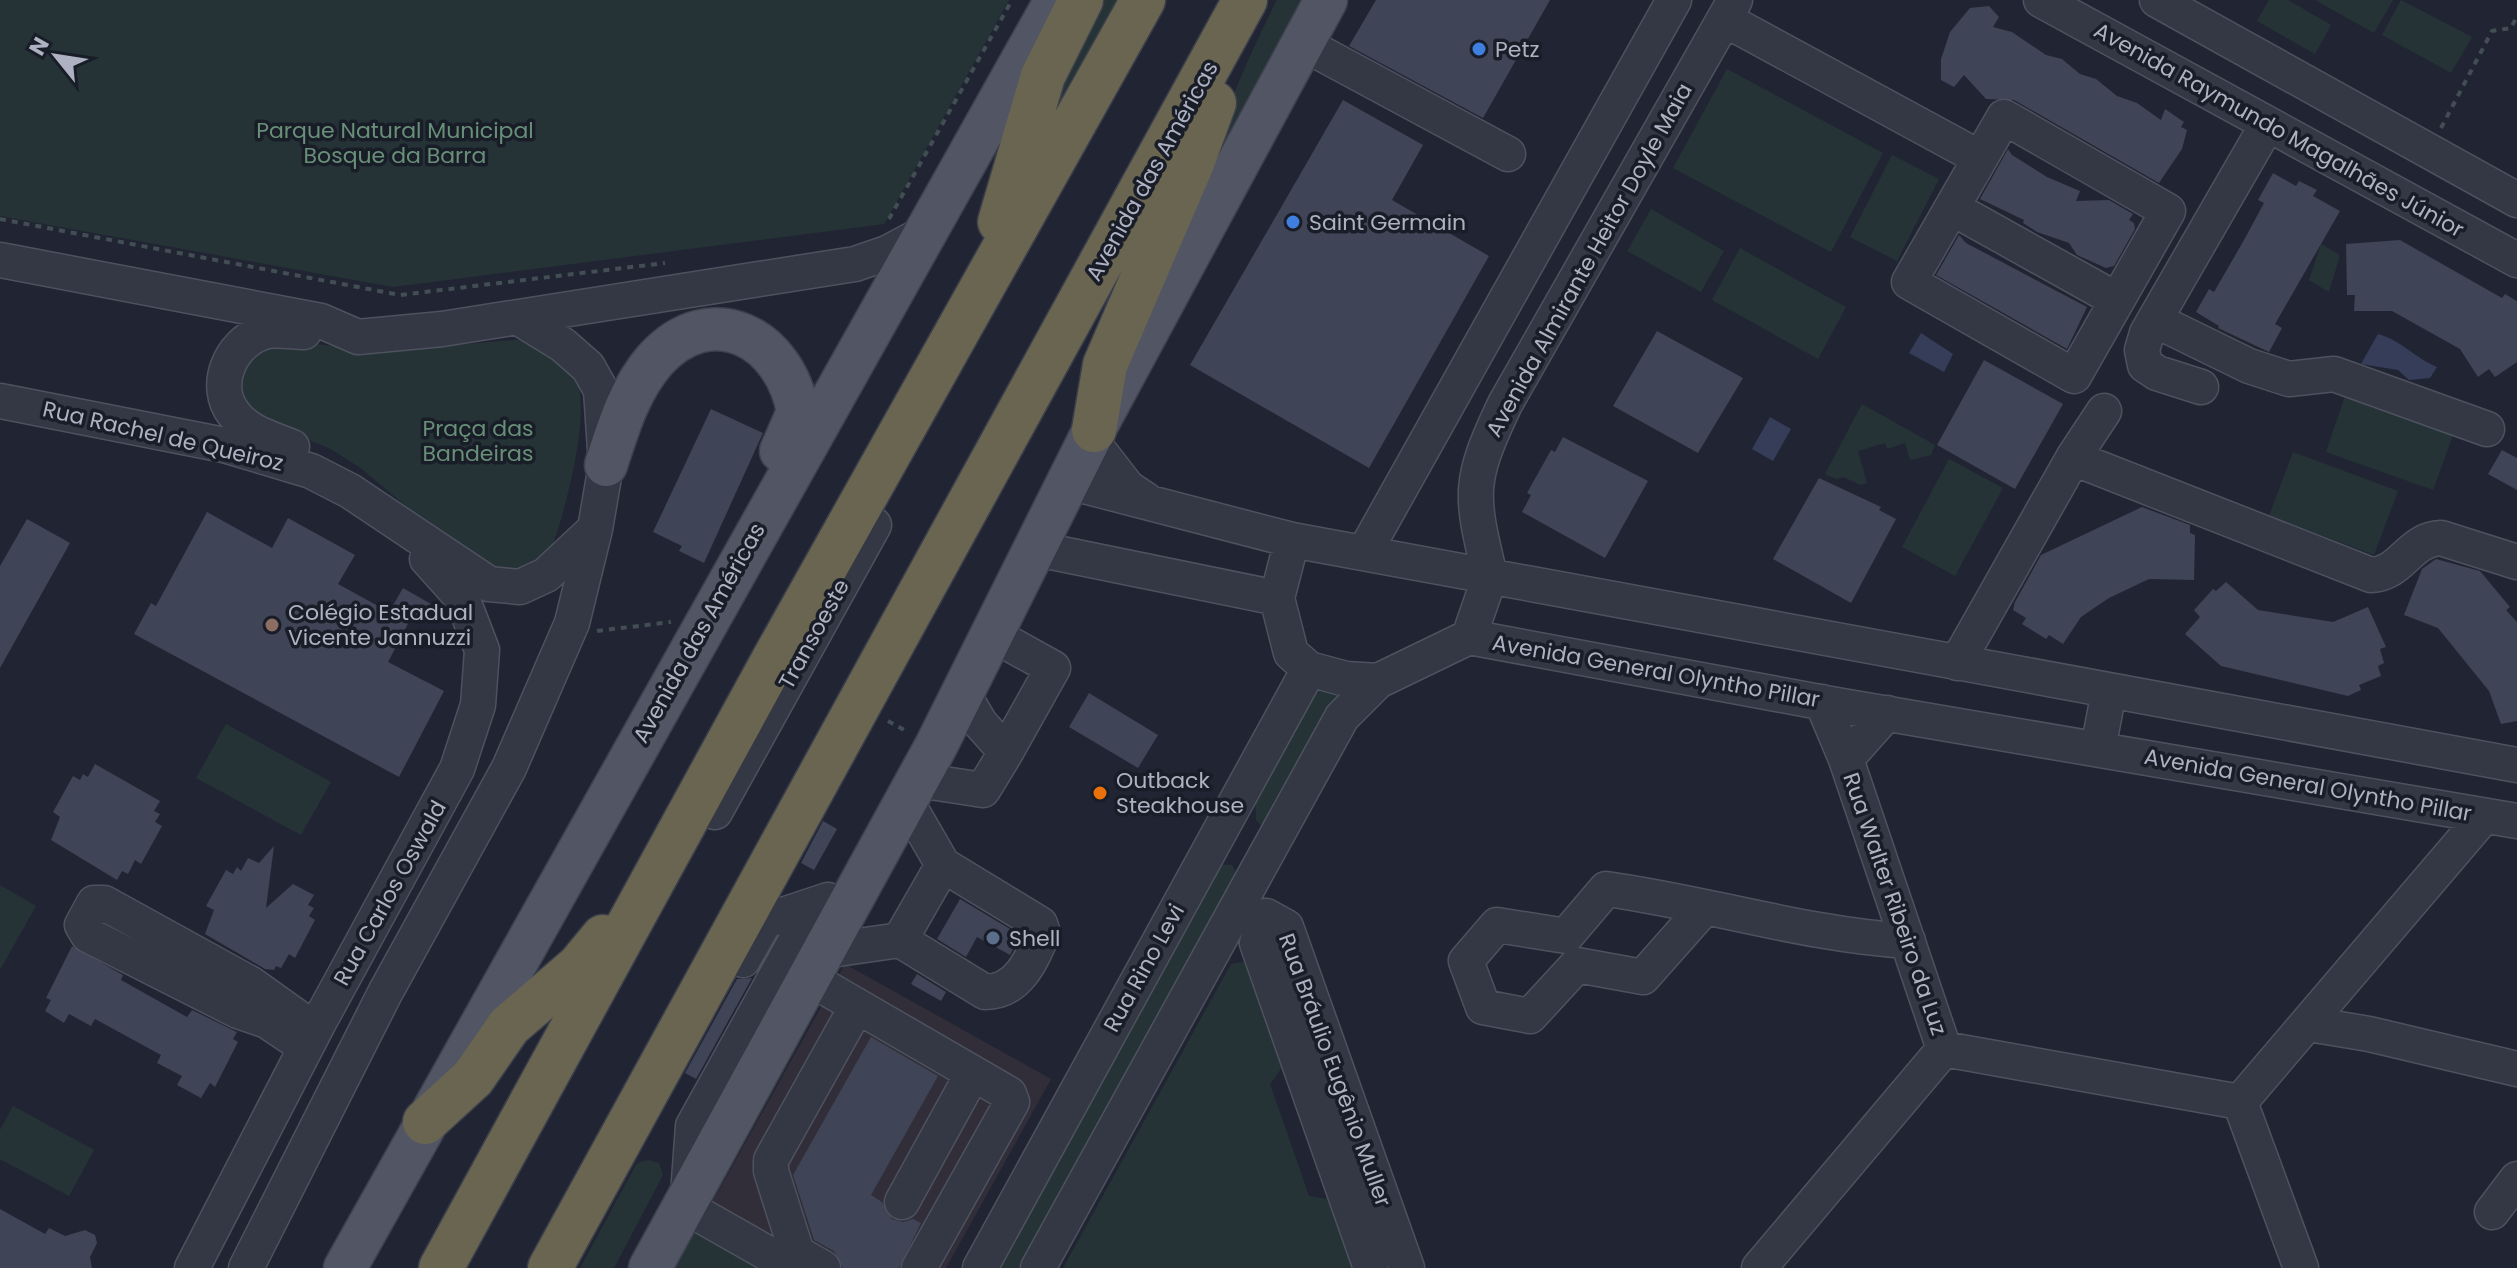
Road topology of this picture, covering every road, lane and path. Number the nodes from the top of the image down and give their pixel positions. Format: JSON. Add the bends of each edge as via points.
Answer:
{"nodes":[{"id":1,"x":1012,"y":0,"type":"edge"},
{"id":2,"x":1056,"y":0,"type":"edge"},
{"id":3,"x":1081,"y":0,"type":"edge"},
{"id":4,"x":1143,"y":0,"type":"edge"},
{"id":5,"x":1165,"y":0,"type":"edge"},
{"id":6,"x":1221,"y":0,"type":"edge"},
{"id":7,"x":1245,"y":0,"type":"edge"},
{"id":8,"x":1256,"y":0,"type":"edge"},
{"id":9,"x":1326,"y":0,"type":"edge"},
{"id":10,"x":1674,"y":0,"type":"edge"},
{"id":11,"x":2041,"y":0,"type":"edge"},
{"id":12,"x":2157,"y":0,"type":"edge"},
{"id":13,"x":1730,"y":9,"type":"edge"},
{"id":14,"x":2517,"y":16,"type":"edge"},
{"id":15,"x":1302,"y":43,"type":"junction"},
{"id":16,"x":1860,"y":79,"type":"dead end"},
{"id":17,"x":1894,"y":98,"type":"dead end"},
{"id":18,"x":2267,"y":125,"type":"junction"},
{"id":19,"x":2428,"y":152,"type":"junction"},
{"id":20,"x":1508,"y":154,"type":"dead end"},
{"id":21,"x":1980,"y":158,"type":"junction"},
{"id":22,"x":2517,"y":200,"type":"edge"},
{"id":23,"x":1952,"y":208,"type":"junction"},
{"id":24,"x":0,"y":219,"type":"edge"},
{"id":25,"x":904,"y":229,"type":"junction"},
{"id":26,"x":0,"y":260,"type":"edge"},
{"id":27,"x":2517,"y":260,"type":"edge"},
{"id":28,"x":678,"y":261,"type":"dead end"},
{"id":29,"x":2117,"y":300,"type":"junction"},
{"id":30,"x":519,"y":318,"type":"junction"},
{"id":31,"x":2155,"y":320,"type":"junction"},
{"id":32,"x":321,"y":321,"type":"junction"},
{"id":33,"x":953,"y":344,"type":"junction"},
{"id":34,"x":2201,"y":387,"type":"dead end"},
{"id":35,"x":0,"y":401,"type":"edge"},
{"id":36,"x":2104,"y":411,"type":"dead end"},
{"id":37,"x":2487,"y":429,"type":"dead end"},
{"id":38,"x":1092,"y":434,"type":"junction"},
{"id":39,"x":2073,"y":458,"type":"junction"},
{"id":40,"x":606,"y":465,"type":"junction"},
{"id":41,"x":311,"y":471,"type":"junction"},
{"id":42,"x":1069,"y":482,"type":"junction"},
{"id":43,"x":775,"y":499,"type":"junction"},
{"id":44,"x":1154,"y":504,"type":"junction"},
{"id":45,"x":392,"y":520,"type":"junction"},
{"id":46,"x":595,"y":529,"type":"junction"},
{"id":47,"x":1292,"y":540,"type":"junction"},
{"id":48,"x":1037,"y":549,"type":"junction"},
{"id":49,"x":1364,"y":553,"type":"junction"},
{"id":50,"x":2517,"y":562,"type":"edge"},
{"id":51,"x":1490,"y":576,"type":"junction"},
{"id":52,"x":1277,"y":598,"type":"junction"},
{"id":53,"x":671,"y":622,"type":"dead end"},
{"id":54,"x":572,"y":623,"type":"junction"},
{"id":55,"x":992,"y":634,"type":"junction"},
{"id":56,"x":1469,"y":637,"type":"junction"},
{"id":57,"x":1957,"y":663,"type":"junction"},
{"id":58,"x":1309,"y":669,"type":"junction"},
{"id":59,"x":1378,"y":681,"type":"junction"},
{"id":60,"x":2109,"y":691,"type":"junction"},
{"id":61,"x":962,"y":692,"type":"junction"},
{"id":62,"x":1822,"y":702,"type":"junction"},
{"id":63,"x":1887,"y":713,"type":"junction"},
{"id":64,"x":883,"y":718,"type":"dead end"},
{"id":65,"x":917,"y":736,"type":"dead end"},
{"id":66,"x":2098,"y":749,"type":"junction"},
{"id":67,"x":1006,"y":752,"type":"junction"},
{"id":68,"x":1846,"y":759,"type":"junction"},
{"id":69,"x":2517,"y":765,"type":"edge"},
{"id":70,"x":912,"y":791,"type":"junction"},
{"id":71,"x":1232,"y":810,"type":"junction"},
{"id":72,"x":2501,"y":818,"type":"edge"},
{"id":73,"x":1214,"y":842,"type":"junction"},
{"id":74,"x":662,"y":863,"type":"junction"},
{"id":75,"x":943,"y":865,"type":"junction"},
{"id":76,"x":1259,"y":868,"type":"junction"},
{"id":77,"x":844,"y":892,"type":"junction"},
{"id":78,"x":1648,"y":895,"type":"junction"},
{"id":79,"x":1891,"y":898,"type":"junction"},
{"id":80,"x":1705,"y":907,"type":"junction"},
{"id":81,"x":1266,"y":916,"type":"junction"},
{"id":82,"x":1857,"y":938,"type":"junction"},
{"id":83,"x":900,"y":940,"type":"junction"},
{"id":84,"x":1908,"y":941,"type":"junction"},
{"id":85,"x":1673,"y":945,"type":"junction"},
{"id":86,"x":816,"y":965,"type":"junction"},
{"id":87,"x":2350,"y":974,"type":"junction"},
{"id":88,"x":857,"y":1006,"type":"junction"},
{"id":89,"x":2309,"y":1024,"type":"junction"},
{"id":90,"x":2369,"y":1034,"type":"junction"},
{"id":91,"x":312,"y":1035,"type":"junction"},
{"id":92,"x":1944,"y":1049,"type":"junction"},
{"id":93,"x":2517,"y":1069,"type":"edge"},
{"id":94,"x":973,"y":1073,"type":"junction"},
{"id":95,"x":2240,"y":1102,"type":"junction"},
{"id":96,"x":425,"y":1122,"type":"junction"},
{"id":97,"x":2517,"y":1179,"type":"edge"},
{"id":98,"x":902,"y":1202,"type":"dead end"},
{"id":99,"x":687,"y":1203,"type":"junction"},
{"id":100,"x":585,"y":1205,"type":"junction"},
{"id":101,"x":2492,"y":1212,"type":"dead end"},
{"id":102,"x":810,"y":1261,"type":"edge"},
{"id":103,"x":192,"y":1268,"type":"edge"},
{"id":104,"x":246,"y":1268,"type":"edge"},
{"id":105,"x":345,"y":1268,"type":"edge"},
{"id":106,"x":441,"y":1268,"type":"edge"},
{"id":107,"x":462,"y":1268,"type":"edge"},
{"id":108,"x":531,"y":1268,"type":"edge"},
{"id":109,"x":550,"y":1268,"type":"edge"},
{"id":110,"x":650,"y":1268,"type":"edge"},
{"id":111,"x":919,"y":1268,"type":"edge"},
{"id":112,"x":980,"y":1268,"type":"edge"},
{"id":113,"x":1038,"y":1268,"type":"edge"},
{"id":114,"x":1371,"y":1268,"type":"edge"},
{"id":115,"x":1407,"y":1268,"type":"edge"},
{"id":116,"x":1759,"y":1268,"type":"edge"},
{"id":117,"x":2301,"y":1268,"type":"edge"}],
"edges":[{"from":1,"to":25,"type":"path"},
{"from":2,"to":25,"type":"main road","name":"Avenida das Américas"},
{"from":3,"to":33,"type":"highway","via":[[1043,76],[1001,219]]},
{"from":4,"to":33,"type":"highway"},
{"from":5,"to":107,"type":"street","name":"Transoeste"},
{"from":6,"to":108,"type":"street"},
{"from":7,"to":100,"type":"highway","name":"Avenida das Américas"},
{"from":8,"to":38,"type":"highway","via":[[1105,365]]},
{"from":9,"to":15,"type":"main road"},
{"from":10,"to":49,"type":"street"},
{"from":11,"to":18,"type":"street","name":"Avenida Raymundo Magalhães Júnior","via":[[2220,112]]},
{"from":12,"to":19,"type":"street"},
{"from":13,"to":21,"type":"street"},
{"from":13,"to":51,"type":"street","name":"Avenida Almirante Heitor Doyle Maia","via":[[1505,404],[1480,458],[1473,491]]},
{"from":14,"to":19,"type":"path","via":[[2511,28],[2492,31]]},
{"from":15,"to":20,"type":"street"},
{"from":15,"to":38,"type":"main road"},
{"from":16,"to":17,"type":"street"},
{"from":18,"to":27,"type":"street","name":"Avenida Raymundo Magalhães Júnior"},
{"from":18,"to":31,"type":"street"},
{"from":19,"to":22,"type":"street"},
{"from":21,"to":23,"type":"street"},
{"from":21,"to":29,"type":"street","via":[[2004,117],[2168,211]]},
{"from":23,"to":29,"type":"street"},
{"from":23,"to":29,"type":"street","via":[[1909,282],[2074,376]]},
{"from":24,"to":28,"type":"path","via":[[400,295]]},
{"from":25,"to":30,"type":"street","via":[[887,253],[855,264]]},
{"from":25,"to":43,"type":"main road","name":"Avenida das Américas"},
{"from":26,"to":32,"type":"street"},
{"from":30,"to":32,"type":"street","via":[[358,337]]},
{"from":30,"to":40,"type":"street","via":[[588,367],[601,390]]},
{"from":31,"to":34,"type":"street","via":[[2142,350],[2145,365]]},
{"from":31,"to":37,"type":"street","via":[[2249,366],[2289,379],[2334,374]]},
{"from":32,"to":41,"type":"street","via":[[305,332],[262,332],[229,361],[224,379],[233,413],[258,434],[292,446]]},
{"from":33,"to":74,"type":"highway"},
{"from":35,"to":41,"type":"street","name":"Rua Rachel de Queiroz","via":[[224,445]]},
{"from":36,"to":39,"type":"street"},
{"from":38,"to":42,"type":"main road"},
{"from":38,"to":44,"type":"street","via":[[1128,488]]},
{"from":39,"to":50,"type":"street","via":[[2371,575],[2396,566],[2430,538]]},
{"from":39,"to":57,"type":"street"},
{"from":40,"to":43,"type":"main road","via":[[639,379],[658,357],[693,334],[748,335],[786,370],[798,412],[775,462]]},
{"from":40,"to":46,"type":"street"},
{"from":41,"to":45,"type":"street","name":"Rua Rachel de Queiroz"},
{"from":42,"to":44,"type":"street"},
{"from":42,"to":48,"type":"main road"},
{"from":43,"to":96,"type":"main road","name":"Avenida das Américas"},
{"from":44,"to":47,"type":"street"},
{"from":45,"to":46,"type":"street","name":"Rua Rachel de Queiroz","via":[[469,573],[506,588],[535,583]]},
{"from":45,"to":91,"type":"street","name":"Rua Carlos Oswald","via":[[462,598],[482,650],[478,705],[457,769]]},
{"from":46,"to":54,"type":"street","name":"Rua Carlos Oswald"},
{"from":47,"to":49,"type":"street"},
{"from":47,"to":52,"type":"street"},
{"from":48,"to":52,"type":"street"},
{"from":48,"to":55,"type":"main road"},
{"from":49,"to":51,"type":"street"},
{"from":51,"to":56,"type":"street"},
{"from":51,"to":57,"type":"street"},
{"from":52,"to":58,"type":"street","via":[[1291,653]]},
{"from":53,"to":54,"type":"path","via":[[603,631]]},
{"from":54,"to":104,"type":"street","name":"Rua Carlos Oswald","via":[[509,768],[385,993]]},
{"from":55,"to":61,"type":"main road"},
{"from":55,"to":67,"type":"street","via":[[1053,668]]},
{"from":56,"to":59,"type":"street","name":"Avenida General Olyntho Pillar"},
{"from":56,"to":62,"type":"street","name":"Avenida General Olyntho Pillar"},
{"from":57,"to":60,"type":"street"},
{"from":58,"to":59,"type":"street"},
{"from":58,"to":71,"type":"street","name":"Rua Rino Levi"},
{"from":59,"to":76,"type":"street","via":[[1342,717]]},
{"from":60,"to":66,"type":"street"},
{"from":60,"to":69,"type":"street"},
{"from":61,"to":67,"type":"street"},
{"from":61,"to":70,"type":"main road"},
{"from":62,"to":63,"type":"street","name":"Avenida General Olyntho Pillar"},
{"from":62,"to":68,"type":"street","name":"Rua Walter Ribeiro da Luz"},
{"from":63,"to":66,"type":"street","name":"Avenida General Olyntho Pillar"},
{"from":63,"to":68,"type":"street"},
{"from":64,"to":65,"type":"path"},
{"from":66,"to":72,"type":"street","name":"Avenida General Olyntho Pillar"},
{"from":67,"to":70,"type":"street","via":[[983,790]]},
{"from":68,"to":79,"type":"street","name":"Rua Walter Ribeiro da Luz"},
{"from":70,"to":75,"type":"street"},
{"from":70,"to":77,"type":"main road"},
{"from":71,"to":73,"type":"street","name":"Rua Rino Levi"},
{"from":71,"to":76,"type":"street","via":[[1256,839]]},
{"from":72,"to":87,"type":"street"},
{"from":73,"to":76,"type":"street","via":[[1240,862]]},
{"from":73,"to":112,"type":"street","name":"Rua Rino Levi"},
{"from":74,"to":96,"type":"highway","via":[[592,952],[509,1026],[473,1078]]},
{"from":74,"to":106,"type":"highway"},
{"from":75,"to":83,"type":"street"},
{"from":75,"to":83,"type":"street","via":[[1040,924],[1043,933],[1033,955],[1017,979],[1000,992],[985,992]]},
{"from":76,"to":81,"type":"street"},
{"from":76,"to":113,"type":"street"},
{"from":77,"to":86,"type":"main road"},
{"from":77,"to":99,"type":"street","via":[[805,924],[693,1126]]},
{"from":77,"to":100,"type":"street","via":[[765,921],[616,1186]]},
{"from":78,"to":80,"type":"street"},
{"from":78,"to":85,"type":"street"},
{"from":78,"to":85,"type":"street","via":[[1606,889],[1566,936],[1497,925],[1466,961],[1483,1007],[1530,1016],[1577,965],[1643,977]]},
{"from":79,"to":82,"type":"street"},
{"from":79,"to":84,"type":"street","name":"Rua Walter Ribeiro da Luz"},
{"from":80,"to":82,"type":"street"},
{"from":80,"to":85,"type":"street"},
{"from":81,"to":114,"type":"street","name":"Rua Bráulio Eugênio Muller","via":[[1257,943]]},
{"from":81,"to":115,"type":"street","name":"Rua Bráulio Eugênio Muller","via":[[1286,927]]},
{"from":82,"to":84,"type":"street"},
{"from":83,"to":86,"type":"street"},
{"from":84,"to":92,"type":"street","name":"Rua Walter Ribeiro da Luz"},
{"from":86,"to":88,"type":"street"},
{"from":86,"to":99,"type":"main road"},
{"from":87,"to":89,"type":"street"},
{"from":87,"to":90,"type":"street"},
{"from":88,"to":94,"type":"street"},
{"from":88,"to":102,"type":"street","via":[[771,1160]]},
{"from":89,"to":90,"type":"street"},
{"from":89,"to":95,"type":"street"},
{"from":90,"to":93,"type":"street"},
{"from":91,"to":91,"type":"street","via":[[300,1019],[251,984],[104,903],[94,903],[82,925],[88,935],[238,1011]]},
{"from":91,"to":103,"type":"street","name":"Rua Carlos Oswald"},
{"from":92,"to":95,"type":"street"},
{"from":92,"to":116,"type":"street"},
{"from":94,"to":98,"type":"street"},
{"from":94,"to":111,"type":"street","via":[[1009,1094],[1012,1102]]},
{"from":95,"to":117,"type":"street"},
{"from":96,"to":105,"type":"main road","name":"Avenida das Américas"},
{"from":97,"to":101,"type":"street"},
{"from":99,"to":102,"type":"street","via":[[781,1261]]},
{"from":99,"to":110,"type":"main road"},
{"from":100,"to":109,"type":"highway","name":"Avenida das Américas"}]}
